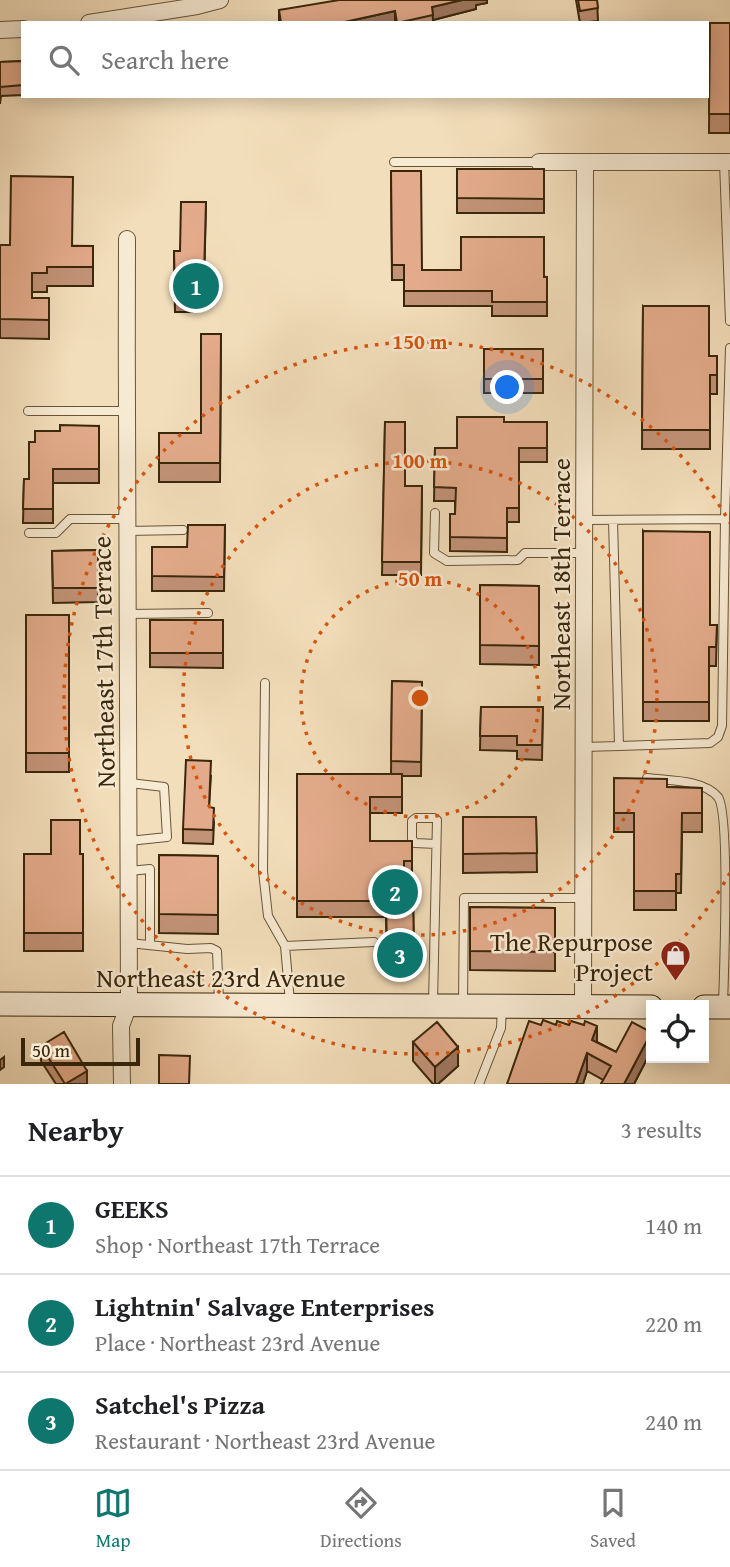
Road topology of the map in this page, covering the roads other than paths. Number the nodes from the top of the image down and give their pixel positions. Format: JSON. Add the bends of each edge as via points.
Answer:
{"nodes":[{"id":1,"x":220,"y":0,"type":"edge"},
{"id":2,"x":102,"y":21,"type":"edge"},
{"id":3,"x":21,"y":29,"type":"edge"},
{"id":4,"x":0,"y":30,"type":"edge"},
{"id":5,"x":394,"y":162,"type":"dead end"},
{"id":6,"x":539,"y":162,"type":"joint"},
{"id":7,"x":727,"y":162,"type":"edge"},
{"id":8,"x":585,"y":163,"type":"junction"},
{"id":9,"x":127,"y":239,"type":"dead end"},
{"id":10,"x":730,"y":321,"type":"edge"},
{"id":11,"x":730,"y":348,"type":"edge"},
{"id":12,"x":28,"y":411,"type":"dead end"},
{"id":13,"x":126,"y":411,"type":"junction"},
{"id":14,"x":435,"y":513,"type":"dead end"},
{"id":15,"x":725,"y":519,"type":"junction"},
{"id":16,"x":585,"y":520,"type":"junction"},
{"id":17,"x":613,"y":520,"type":"junction"},
{"id":18,"x":126,"y":525,"type":"junction"},
{"id":19,"x":183,"y":530,"type":"dead end"},
{"id":20,"x":29,"y":533,"type":"dead end"},
{"id":21,"x":585,"y":552,"type":"junction"},
{"id":22,"x":208,"y":613,"type":"dead end"},
{"id":23,"x":127,"y":614,"type":"junction"},
{"id":24,"x":265,"y":683,"type":"dead end"},
{"id":25,"x":619,"y":746,"type":"junction"},
{"id":26,"x":583,"y":747,"type":"junction"},
{"id":27,"x":648,"y":778,"type":"edge"},
{"id":28,"x":130,"y":783,"type":"junction"},
{"id":29,"x":129,"y":841,"type":"junction"},
{"id":30,"x":436,"y":844,"type":"dead end"},
{"id":31,"x":129,"y":871,"type":"junction"},
{"id":32,"x":583,"y":898,"type":"junction"},
{"id":33,"x":374,"y":942,"type":"dead end"},
{"id":34,"x":129,"y":943,"type":"junction"},
{"id":35,"x":150,"y":945,"type":"junction"},
{"id":36,"x":285,"y":946,"type":"junction"},
{"id":37,"x":0,"y":1004,"type":"edge"},
{"id":38,"x":129,"y":1004,"type":"junction"},
{"id":39,"x":219,"y":1005,"type":"junction"},
{"id":40,"x":290,"y":1005,"type":"junction"},
{"id":41,"x":433,"y":1006,"type":"junction"},
{"id":42,"x":463,"y":1006,"type":"junction"},
{"id":43,"x":502,"y":1006,"type":"junction"},
{"id":44,"x":583,"y":1006,"type":"junction"},
{"id":45,"x":646,"y":1007,"type":"edge"},
{"id":46,"x":719,"y":1007,"type":"edge"},
{"id":47,"x":122,"y":1084,"type":"edge"},
{"id":48,"x":479,"y":1084,"type":"edge"}],
"edges":[{"from":1,"to":2,"type":"street"},
{"from":3,"to":4,"type":"street"},
{"from":5,"to":6,"type":"lane"},
{"from":6,"to":8,"type":"street"},
{"from":7,"to":8,"type":"street"},
{"from":7,"to":10,"type":"lane"},
{"from":8,"to":16,"type":"street","name":"Northeast 18th Terrace"},
{"from":9,"to":13,"type":"street","name":"Northeast 17th Terrace"},
{"from":11,"to":15,"type":"lane"},
{"from":12,"to":13,"type":"lane"},
{"from":13,"to":18,"type":"street","name":"Northeast 17th Terrace"},
{"from":14,"to":21,"type":"lane","via":[[434,552],[447,561],[518,560],[525,553]]},
{"from":15,"to":17,"type":"lane"},
{"from":15,"to":25,"type":"lane","via":[[722,726],[718,737],[710,743]]},
{"from":16,"to":17,"type":"lane"},
{"from":16,"to":21,"type":"street","name":"Northeast 18th Terrace"},
{"from":17,"to":25,"type":"lane"},
{"from":18,"to":19,"type":"lane"},
{"from":18,"to":20,"type":"lane","via":[[70,519],[56,533]]},
{"from":18,"to":23,"type":"street","name":"Northeast 17th Terrace"},
{"from":21,"to":26,"type":"street","name":"Northeast 18th Terrace"},
{"from":22,"to":23,"type":"lane"},
{"from":23,"to":28,"type":"street","name":"Northeast 17th Terrace"},
{"from":24,"to":36,"type":"lane","via":[[263,871],[268,916]]},
{"from":25,"to":26,"type":"lane"},
{"from":26,"to":32,"type":"street","name":"Northeast 18th Terrace"},
{"from":27,"to":46,"type":"lane","via":[[705,787],[723,804],[726,855]]},
{"from":28,"to":29,"type":"street","name":"Northeast 17th Terrace"},
{"from":28,"to":29,"type":"lane","via":[[164,786],[167,837]]},
{"from":29,"to":31,"type":"street","name":"Northeast 17th Terrace"},
{"from":30,"to":41,"type":"lane"},
{"from":31,"to":34,"type":"street","name":"Northeast 17th Terrace"},
{"from":31,"to":35,"type":"lane","via":[[155,869]]},
{"from":32,"to":42,"type":"lane","via":[[464,898]]},
{"from":32,"to":44,"type":"street","name":"Northeast 18th Terrace"},
{"from":33,"to":36,"type":"lane"},
{"from":34,"to":35,"type":"lane"},
{"from":34,"to":38,"type":"street","name":"Northeast 17th Terrace"},
{"from":35,"to":39,"type":"lane","via":[[217,951]]},
{"from":36,"to":40,"type":"lane"},
{"from":37,"to":38,"type":"main road","name":"Northeast 23rd Avenue"},
{"from":38,"to":39,"type":"main road","name":"Northeast 23rd Avenue"},
{"from":38,"to":47,"type":"street","name":"Northeast 17th Terrace","via":[[121,1026]]},
{"from":39,"to":40,"type":"main road","name":"Northeast 23rd Avenue"},
{"from":40,"to":41,"type":"main road","name":"Northeast 23rd Avenue"},
{"from":41,"to":42,"type":"main road","name":"Northeast 23rd Avenue"},
{"from":42,"to":43,"type":"main road","name":"Northeast 23rd Avenue"},
{"from":43,"to":44,"type":"main road","name":"Northeast 23rd Avenue"},
{"from":43,"to":48,"type":"lane","via":[[501,1028]]},
{"from":44,"to":45,"type":"main road","name":"Northeast 23rd Avenue"}]}
